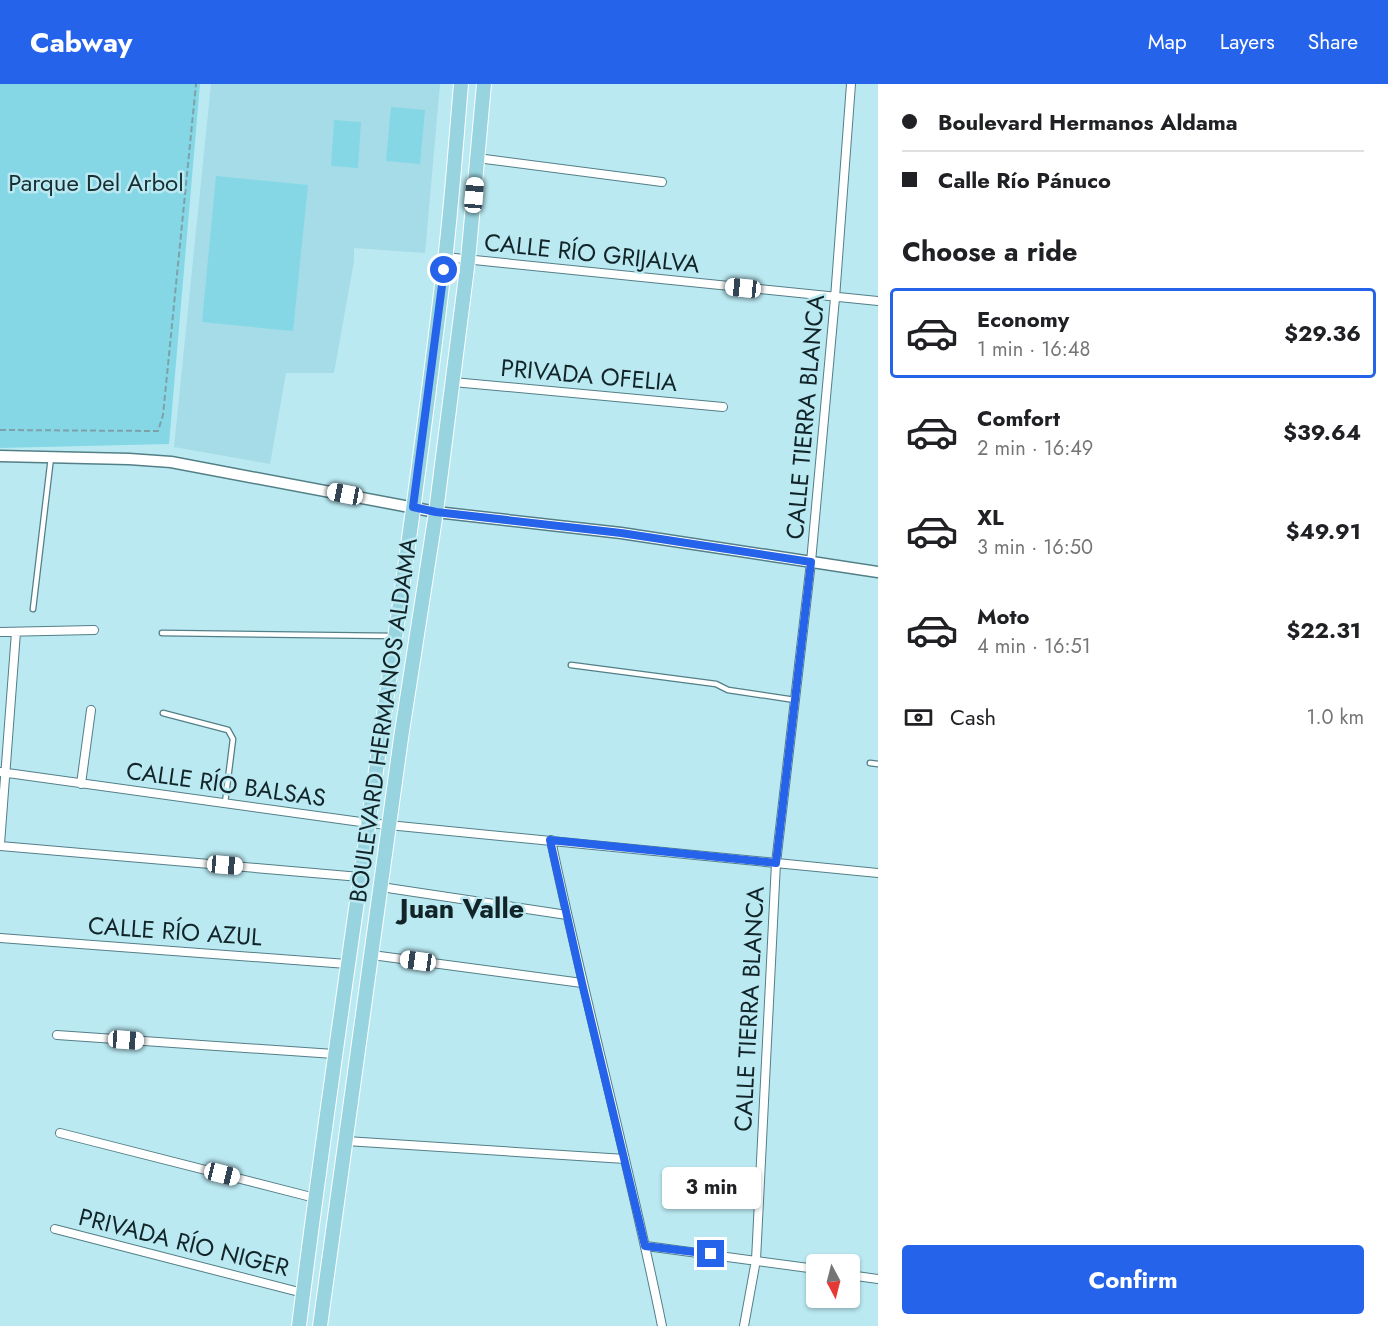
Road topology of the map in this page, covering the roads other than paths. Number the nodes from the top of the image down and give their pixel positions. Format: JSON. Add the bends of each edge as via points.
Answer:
{"nodes":[{"id":1,"x":461,"y":84,"type":"edge"},
{"id":2,"x":484,"y":84,"type":"edge"},
{"id":3,"x":851,"y":84,"type":"edge"},
{"id":4,"x":477,"y":158,"type":"junction"},
{"id":5,"x":662,"y":182,"type":"dead end"},
{"id":6,"x":445,"y":257,"type":"junction"},
{"id":7,"x":468,"y":260,"type":"junction"},
{"id":8,"x":835,"y":298,"type":"junction"},
{"id":9,"x":878,"y":301,"type":"edge"},
{"id":10,"x":453,"y":382,"type":"junction"},
{"id":11,"x":723,"y":407,"type":"dead end"},
{"id":12,"x":0,"y":456,"type":"edge"},
{"id":13,"x":51,"y":457,"type":"junction"},
{"id":14,"x":413,"y":507,"type":"junction"},
{"id":15,"x":436,"y":512,"type":"junction"},
{"id":16,"x":811,"y":562,"type":"junction"},
{"id":17,"x":878,"y":572,"type":"edge"},
{"id":18,"x":33,"y":609,"type":"dead end"},
{"id":19,"x":94,"y":630,"type":"dead end"},
{"id":20,"x":0,"y":632,"type":"edge"},
{"id":21,"x":16,"y":632,"type":"junction"},
{"id":22,"x":162,"y":633,"type":"dead end"},
{"id":23,"x":394,"y":636,"type":"junction"},
{"id":24,"x":571,"y":665,"type":"dead end"},
{"id":25,"x":795,"y":700,"type":"junction"},
{"id":26,"x":91,"y":710,"type":"dead end"},
{"id":27,"x":163,"y":713,"type":"dead end"},
{"id":28,"x":870,"y":763,"type":"dead end"},
{"id":29,"x":878,"y":764,"type":"edge"},
{"id":30,"x":3,"y":772,"type":"edge"},
{"id":31,"x":81,"y":784,"type":"junction"},
{"id":32,"x":225,"y":803,"type":"junction"},
{"id":33,"x":368,"y":823,"type":"junction"},
{"id":34,"x":390,"y":824,"type":"junction"},
{"id":35,"x":550,"y":840,"type":"junction"},
{"id":36,"x":0,"y":845,"type":"edge"},
{"id":37,"x":776,"y":863,"type":"junction"},
{"id":38,"x":878,"y":873,"type":"edge"},
{"id":39,"x":360,"y":877,"type":"junction"},
{"id":40,"x":381,"y":887,"type":"junction"},
{"id":41,"x":567,"y":915,"type":"junction"},
{"id":42,"x":0,"y":938,"type":"edge"},
{"id":43,"x":372,"y":955,"type":"junction"},
{"id":44,"x":347,"y":964,"type":"junction"},
{"id":45,"x":582,"y":983,"type":"junction"},
{"id":46,"x":57,"y":1035,"type":"dead end"},
{"id":47,"x":334,"y":1054,"type":"junction"},
{"id":48,"x":60,"y":1133,"type":"dead end"},
{"id":49,"x":346,"y":1141,"type":"junction"},
{"id":50,"x":624,"y":1159,"type":"junction"},
{"id":51,"x":315,"y":1198,"type":"junction"},
{"id":52,"x":55,"y":1229,"type":"dead end"},
{"id":53,"x":645,"y":1246,"type":"junction"},
{"id":54,"x":756,"y":1260,"type":"junction"},
{"id":55,"x":806,"y":1268,"type":"edge"},
{"id":56,"x":860,"y":1277,"type":"edge"},
{"id":57,"x":878,"y":1280,"type":"edge"},
{"id":58,"x":303,"y":1293,"type":"junction"},
{"id":59,"x":299,"y":1326,"type":"edge"},
{"id":60,"x":320,"y":1326,"type":"edge"},
{"id":61,"x":662,"y":1326,"type":"edge"},
{"id":62,"x":744,"y":1326,"type":"edge"}],
"edges":[{"from":1,"to":6,"type":"main road","name":"BOULEVARD HERMANOS ALDAMA"},
{"from":2,"to":4,"type":"main road","name":"BOULEVARD HERMANOS ALDAMA"},
{"from":3,"to":8,"type":"street","name":"CALLE TIERRA BLANCA"},
{"from":4,"to":5,"type":"street"},
{"from":4,"to":7,"type":"main road","name":"BOULEVARD HERMANOS ALDAMA"},
{"from":6,"to":7,"type":"street","name":"CALLE RÍO GRIJALVA"},
{"from":6,"to":14,"type":"main road","name":"BOULEVARD HERMANOS ALDAMA"},
{"from":7,"to":8,"type":"street","name":"CALLE RÍO GRIJALVA"},
{"from":7,"to":10,"type":"main road","name":"BOULEVARD HERMANOS ALDAMA"},
{"from":8,"to":9,"type":"street","name":"CALLE RÍO GRIJALVA"},
{"from":8,"to":16,"type":"street","name":"CALLE TIERRA BLANCA"},
{"from":10,"to":11,"type":"street","name":"PRIVADA OFELIA"},
{"from":10,"to":15,"type":"main road","name":"BOULEVARD HERMANOS ALDAMA"},
{"from":12,"to":13,"type":"street"},
{"from":13,"to":14,"type":"street","via":[[171,462]]},
{"from":13,"to":18,"type":"lane"},
{"from":14,"to":15,"type":"street"},
{"from":14,"to":23,"type":"main road","name":"BOULEVARD HERMANOS ALDAMA"},
{"from":15,"to":16,"type":"street","via":[[621,533]]},
{"from":15,"to":34,"type":"main road","name":"BOULEVARD HERMANOS ALDAMA"},
{"from":16,"to":17,"type":"street"},
{"from":16,"to":25,"type":"street","name":"CALLE TIERRA BLANCA"},
{"from":19,"to":21,"type":"street"},
{"from":20,"to":21,"type":"street"},
{"from":21,"to":30,"type":"street"},
{"from":22,"to":23,"type":"lane"},
{"from":23,"to":33,"type":"main road","name":"BOULEVARD HERMANOS ALDAMA"},
{"from":24,"to":25,"type":"lane","via":[[716,684],[728,690]]},
{"from":25,"to":37,"type":"street","name":"CALLE TIERRA BLANCA"},
{"from":26,"to":31,"type":"street"},
{"from":27,"to":32,"type":"lane","via":[[232,734]]},
{"from":28,"to":29,"type":"lane"},
{"from":30,"to":31,"type":"street","name":"CALLE RÍO BALSAS"},
{"from":30,"to":36,"type":"street"},
{"from":31,"to":32,"type":"street","name":"CALLE RÍO BALSAS"},
{"from":32,"to":33,"type":"street","name":"CALLE RÍO BALSAS"},
{"from":33,"to":34,"type":"street","name":"CALLE RÍO BALSAS"},
{"from":33,"to":39,"type":"main road","name":"BOULEVARD HERMANOS ALDAMA"},
{"from":34,"to":35,"type":"street","name":"CALLE RÍO BALSAS"},
{"from":34,"to":40,"type":"main road","name":"BOULEVARD HERMANOS ALDAMA"},
{"from":35,"to":37,"type":"street","name":"CALLE RÍO BALSAS"},
{"from":35,"to":41,"type":"street"},
{"from":36,"to":39,"type":"street"},
{"from":37,"to":38,"type":"street","name":"CALLE RÍO BALSAS"},
{"from":37,"to":54,"type":"street","name":"CALLE TIERRA BLANCA"},
{"from":39,"to":44,"type":"main road","name":"BOULEVARD HERMANOS ALDAMA"},
{"from":40,"to":41,"type":"street"},
{"from":40,"to":43,"type":"main road","name":"BOULEVARD HERMANOS ALDAMA"},
{"from":41,"to":45,"type":"street"},
{"from":42,"to":44,"type":"street","name":"CALLE RÍO AZUL"},
{"from":43,"to":45,"type":"street"},
{"from":43,"to":49,"type":"main road","name":"BOULEVARD HERMANOS ALDAMA"},
{"from":44,"to":47,"type":"main road","name":"BOULEVARD HERMANOS ALDAMA"},
{"from":45,"to":50,"type":"street"},
{"from":46,"to":47,"type":"street"},
{"from":47,"to":51,"type":"main road","name":"BOULEVARD HERMANOS ALDAMA"},
{"from":48,"to":51,"type":"street"},
{"from":49,"to":50,"type":"street"},
{"from":49,"to":60,"type":"main road","name":"BOULEVARD HERMANOS ALDAMA"},
{"from":50,"to":53,"type":"street"},
{"from":51,"to":58,"type":"main road","name":"BOULEVARD HERMANOS ALDAMA"},
{"from":52,"to":58,"type":"street","name":"PRIVADA RÍO NIGER"},
{"from":53,"to":54,"type":"street"},
{"from":53,"to":61,"type":"street"},
{"from":54,"to":55,"type":"street"},
{"from":54,"to":62,"type":"street","name":"CALLE TIERRA BLANCA"},
{"from":56,"to":57,"type":"street"},
{"from":58,"to":59,"type":"main road","name":"BOULEVARD HERMANOS ALDAMA"}]}
